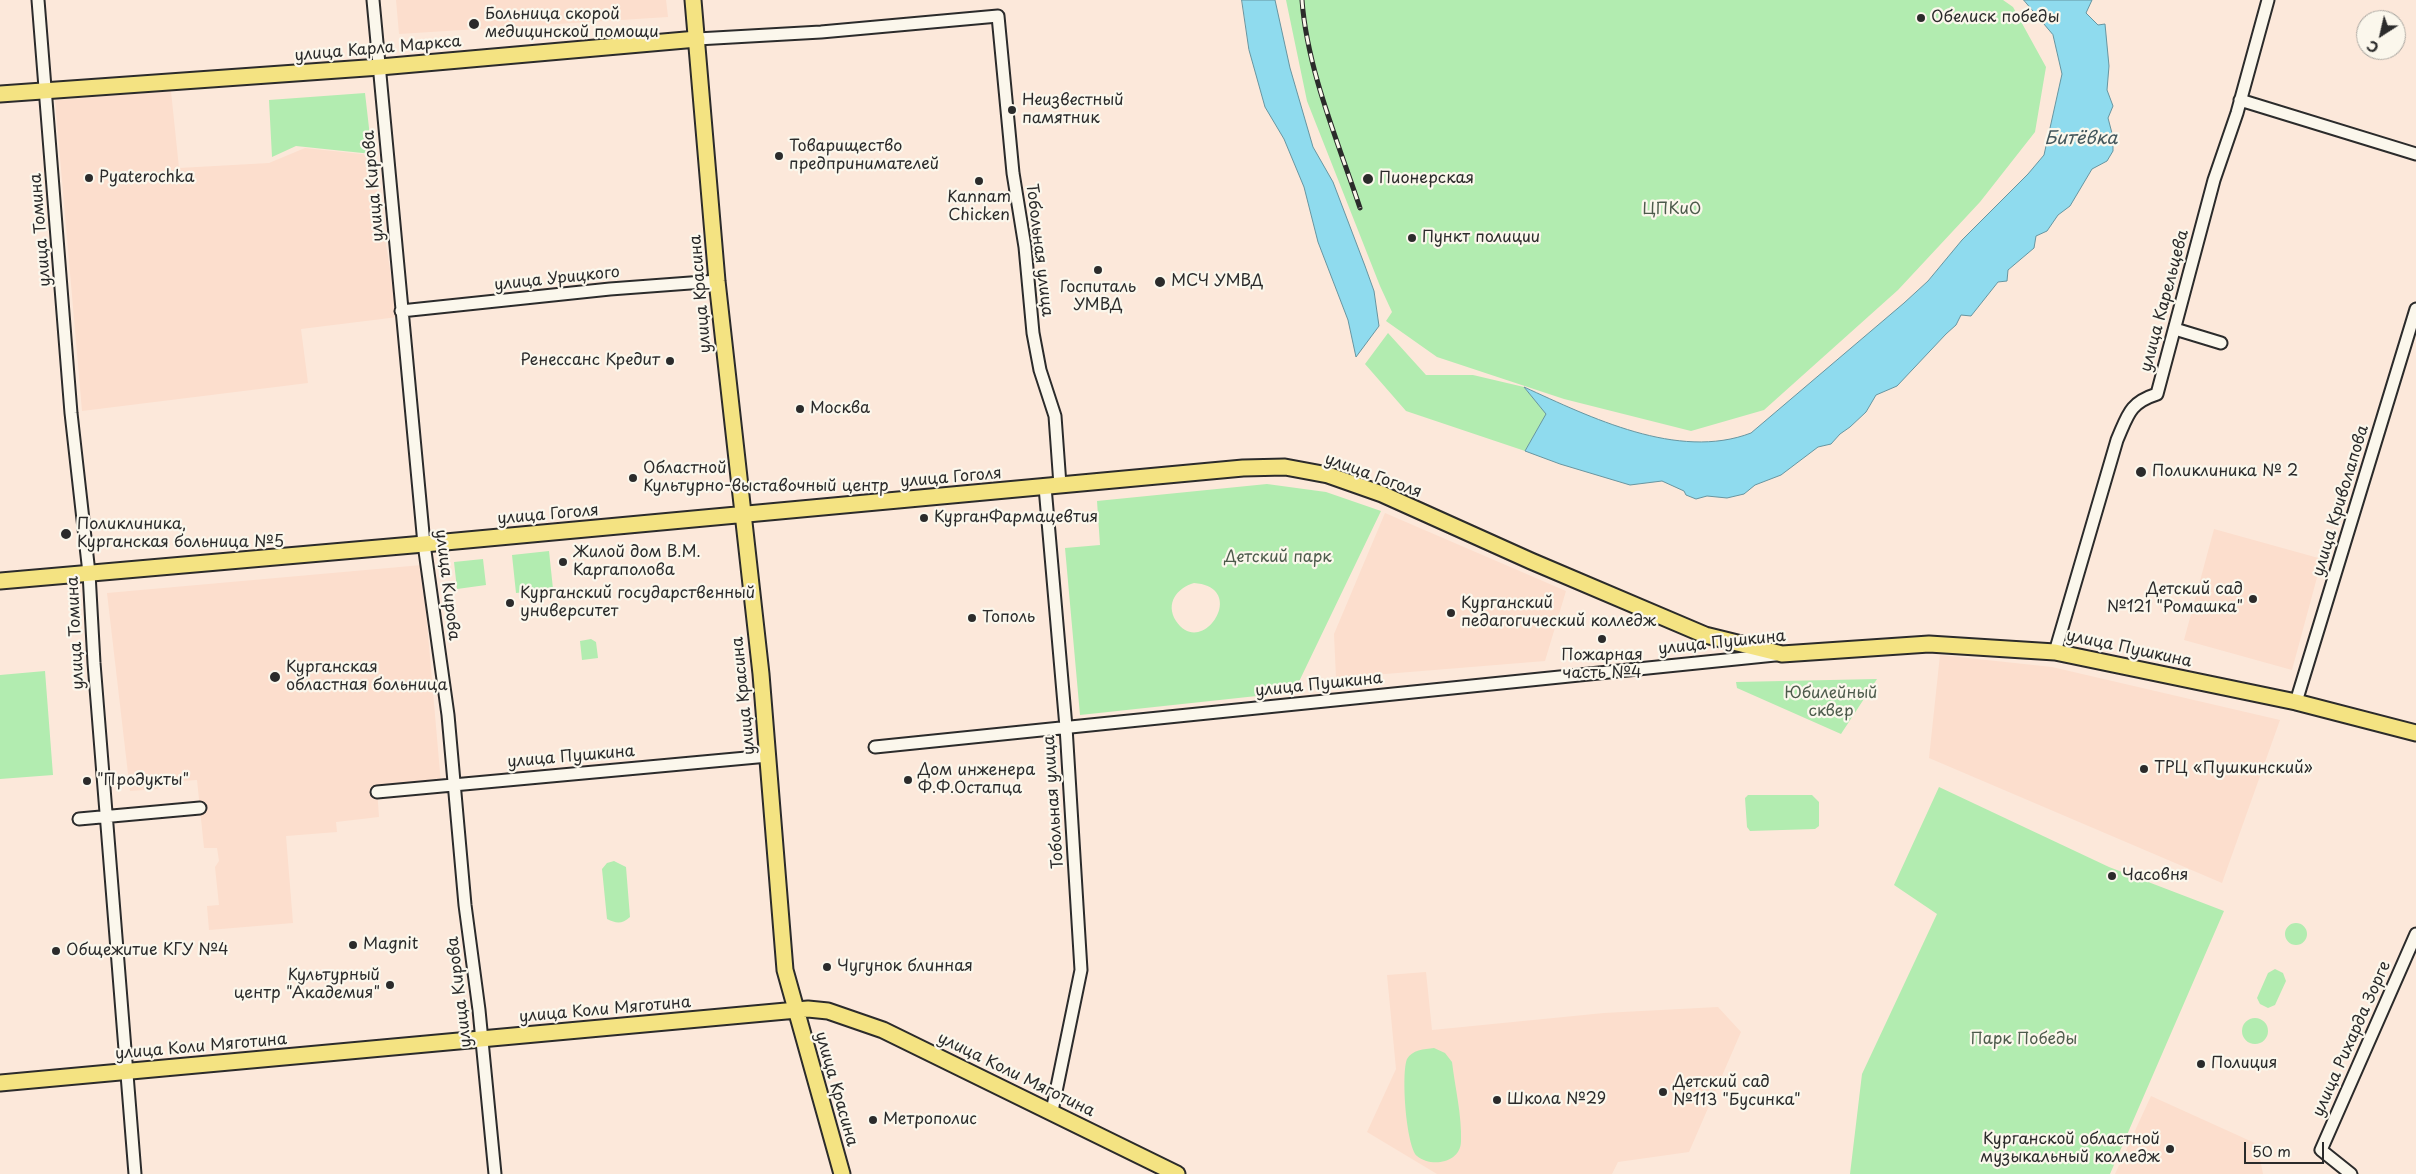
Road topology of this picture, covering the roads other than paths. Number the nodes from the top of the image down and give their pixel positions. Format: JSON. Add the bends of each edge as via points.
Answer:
{"nodes":[{"id":1,"x":38,"y":0,"type":"edge"},
{"id":2,"x":373,"y":0,"type":"edge"},
{"id":3,"x":693,"y":0,"type":"edge"},
{"id":4,"x":2268,"y":0,"type":"edge"},
{"id":5,"x":998,"y":16,"type":"joint"},
{"id":6,"x":697,"y":39,"type":"junction"},
{"id":7,"x":380,"y":67,"type":"junction"},
{"id":8,"x":46,"y":91,"type":"junction"},
{"id":9,"x":0,"y":94,"type":"edge"},
{"id":10,"x":2240,"y":100,"type":"junction"},
{"id":11,"x":2416,"y":154,"type":"edge"},
{"id":12,"x":717,"y":281,"type":"junction"},
{"id":13,"x":2416,"y":309,"type":"edge"},
{"id":14,"x":401,"y":311,"type":"junction"},
{"id":15,"x":2175,"y":328,"type":"junction"},
{"id":16,"x":2221,"y":343,"type":"dead end"},
{"id":17,"x":1060,"y":485,"type":"junction"},
{"id":18,"x":1045,"y":487,"type":"junction"},
{"id":19,"x":742,"y":514,"type":"junction"},
{"id":20,"x":424,"y":544,"type":"junction"},
{"id":21,"x":89,"y":573,"type":"junction"},
{"id":22,"x":0,"y":581,"type":"edge"},
{"id":23,"x":2055,"y":652,"type":"junction"},
{"id":24,"x":1782,"y":654,"type":"junction"},
{"id":25,"x":2296,"y":702,"type":"junction"},
{"id":26,"x":1066,"y":727,"type":"junction"},
{"id":27,"x":2416,"y":733,"type":"edge"},
{"id":28,"x":875,"y":747,"type":"dead end"},
{"id":29,"x":768,"y":756,"type":"junction"},
{"id":30,"x":455,"y":785,"type":"junction"},
{"id":31,"x":377,"y":792,"type":"dead end"},
{"id":32,"x":200,"y":808,"type":"dead end"},
{"id":33,"x":106,"y":817,"type":"junction"},
{"id":34,"x":79,"y":819,"type":"dead end"},
{"id":35,"x":2416,"y":934,"type":"edge"},
{"id":36,"x":796,"y":1010,"type":"junction"},
{"id":37,"x":482,"y":1039,"type":"junction"},
{"id":38,"x":128,"y":1071,"type":"junction"},
{"id":39,"x":0,"y":1083,"type":"edge"},
{"id":40,"x":1052,"y":1112,"type":"junction"},
{"id":41,"x":135,"y":1174,"type":"edge"},
{"id":42,"x":495,"y":1174,"type":"edge"},
{"id":43,"x":842,"y":1174,"type":"edge"},
{"id":44,"x":1177,"y":1174,"type":"edge"},
{"id":45,"x":2351,"y":1174,"type":"edge"}],
"edges":[{"from":1,"to":8,"type":"street","name":"улица Томина"},
{"from":2,"to":7,"type":"street","name":"улица Кирова"},
{"from":3,"to":6,"type":"main road","name":"улица Красина"},
{"from":4,"to":10,"type":"street","name":"улица Карельцева"},
{"from":5,"to":6,"type":"street","name":"улица Карла Маркса","via":[[781,36]]},
{"from":5,"to":17,"type":"street","name":"Тобольная улица","via":[[1033,333],[1054,416]]},
{"from":6,"to":7,"type":"main road","name":"улица Карла Маркса"},
{"from":6,"to":12,"type":"main road","name":"улица Красина"},
{"from":7,"to":8,"type":"main road","name":"улица Карла Маркса"},
{"from":7,"to":14,"type":"street","name":"улица Кирова"},
{"from":8,"to":9,"type":"main road","name":"улица Карла Маркса"},
{"from":8,"to":21,"type":"street","name":"улица Томина","via":[[71,413]]},
{"from":10,"to":11,"type":"street"},
{"from":10,"to":15,"type":"street","name":"улица Карельцева","via":[[2214,180]]},
{"from":12,"to":14,"type":"street","name":"улица Урицкого"},
{"from":12,"to":19,"type":"main road","name":"улица Красина"},
{"from":13,"to":25,"type":"street","name":"улица Криволапова"},
{"from":14,"to":20,"type":"street","name":"улица Кирова"},
{"from":15,"to":16,"type":"street"},
{"from":15,"to":23,"type":"street","name":"улица Карельцева","via":[[2157,394],[2134,404],[2117,440]]},
{"from":17,"to":18,"type":"main road","name":"улица Гоголя"},
{"from":17,"to":24,"type":"main road","name":"улица Гоголя","via":[[1243,468],[1285,467],[1328,475],[1382,494],[1705,635]]},
{"from":18,"to":19,"type":"main road","name":"улица Гоголя"},
{"from":18,"to":26,"type":"street","name":"Тобольная улица"},
{"from":19,"to":20,"type":"main road","name":"улица Гоголя"},
{"from":19,"to":29,"type":"main road","name":"улица Красина"},
{"from":20,"to":21,"type":"main road","name":"улица Гоголя"},
{"from":20,"to":30,"type":"street","name":"улица Кирова"},
{"from":21,"to":22,"type":"main road","name":"улица Гоголя"},
{"from":21,"to":33,"type":"street","name":"улица Томина"},
{"from":23,"to":24,"type":"main road","name":"улица Пушкина","via":[[1929,644]]},
{"from":23,"to":25,"type":"main road","name":"улица Пушкина"},
{"from":24,"to":26,"type":"street","name":"улица Пушкина"},
{"from":25,"to":27,"type":"main road","name":"улица Пушкина"},
{"from":26,"to":28,"type":"street","name":"улица Пушкина"},
{"from":26,"to":40,"type":"street","name":"Тобольная улица","via":[[1081,970]]},
{"from":29,"to":30,"type":"street","name":"улица Пушкина"},
{"from":29,"to":36,"type":"main road","name":"улица Красина","via":[[785,970]]},
{"from":30,"to":31,"type":"street","name":"улица Пушкина"},
{"from":30,"to":37,"type":"street","name":"улица Кирова","via":[[465,905]]},
{"from":32,"to":33,"type":"street"},
{"from":33,"to":34,"type":"street"},
{"from":33,"to":38,"type":"street","name":"улица Томина"},
{"from":35,"to":45,"type":"street","name":"улица Рихарда Зорге","via":[[2321,1150]]},
{"from":36,"to":37,"type":"main road","name":"улица Коли Мяготина"},
{"from":36,"to":40,"type":"main road","name":"улица Коли Мяготина","via":[[828,1011],[856,1020]]},
{"from":36,"to":43,"type":"main road","name":"улица Красина"},
{"from":37,"to":38,"type":"main road","name":"улица Коли Мяготина"},
{"from":37,"to":42,"type":"street","name":"улица Кирова"},
{"from":38,"to":39,"type":"main road","name":"улица Коли Мяготина"},
{"from":38,"to":41,"type":"street","name":"улица Томина"},
{"from":40,"to":44,"type":"main road","name":"улица Коли Мяготина"}]}
